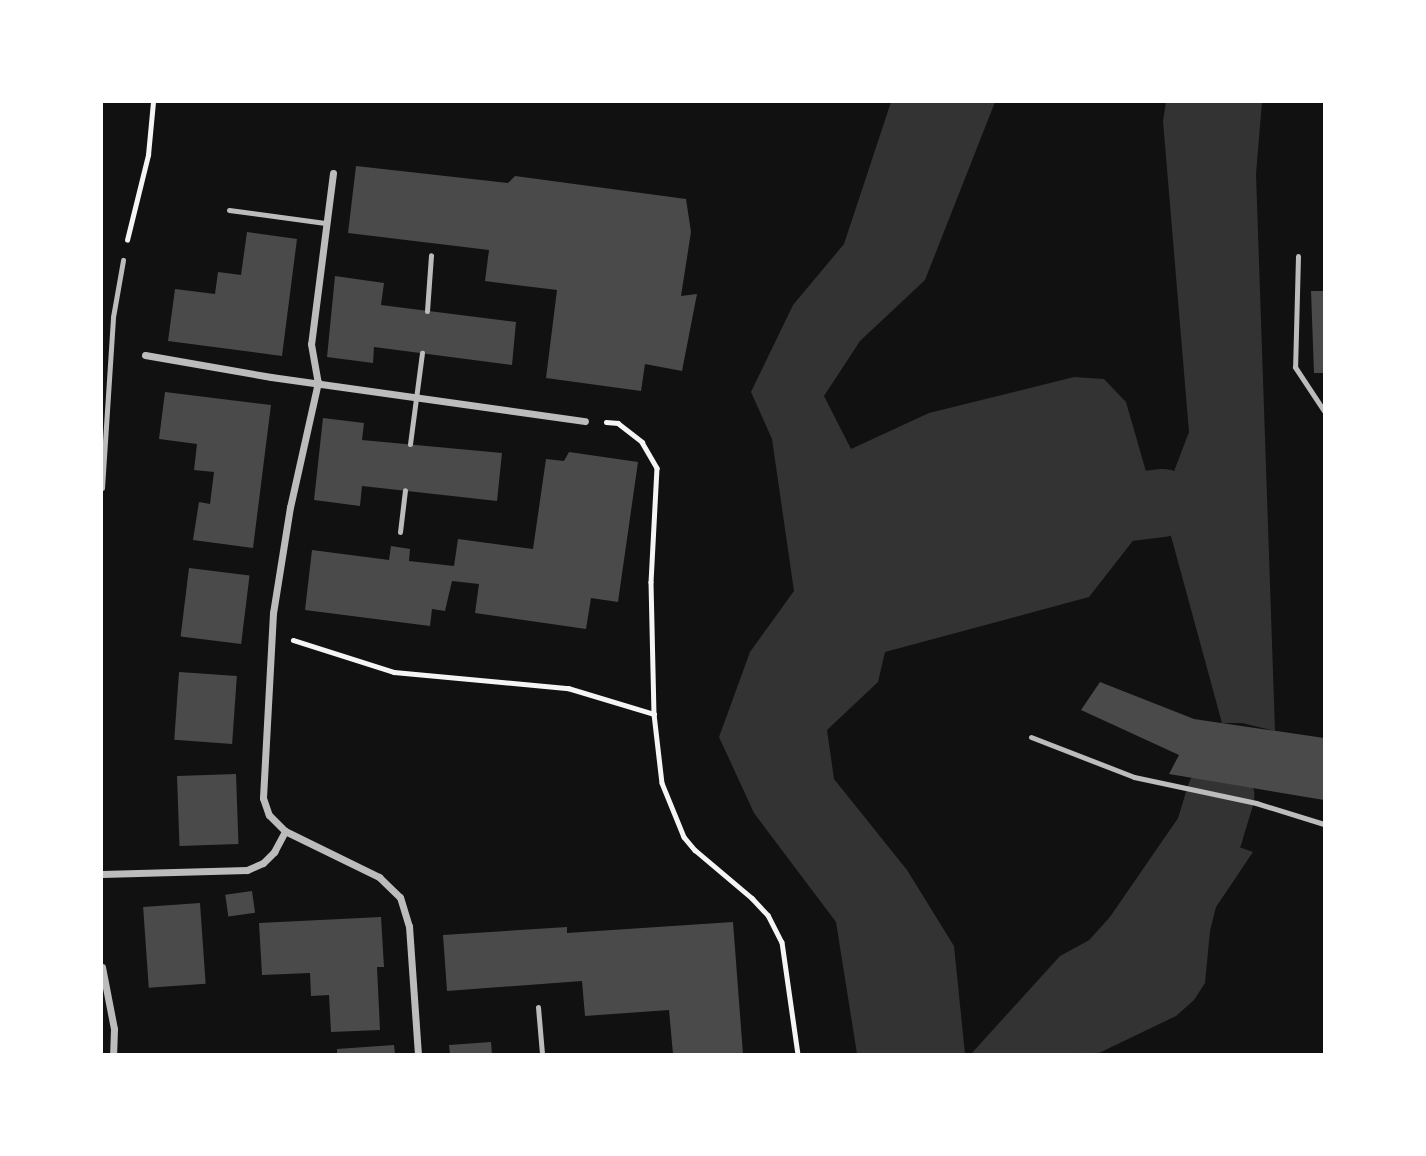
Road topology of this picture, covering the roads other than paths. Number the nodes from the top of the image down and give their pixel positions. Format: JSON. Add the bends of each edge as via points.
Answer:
{"nodes":[{"id":1,"x":333,"y":173,"type":"dead end"},
{"id":2,"x":229,"y":209,"type":"dead end"},
{"id":3,"x":325,"y":223,"type":"junction"},
{"id":4,"x":431,"y":255,"type":"dead end"},
{"id":5,"x":1298,"y":256,"type":"dead end"},
{"id":6,"x":123,"y":260,"type":"road end"},
{"id":7,"x":427,"y":311,"type":"dead end"},
{"id":8,"x":422,"y":353,"type":"dead end"},
{"id":9,"x":145,"y":355,"type":"dead end"},
{"id":10,"x":318,"y":383,"type":"junction"},
{"id":11,"x":415,"y":398,"type":"junction"},
{"id":12,"x":1325,"y":411,"type":"edge"},
{"id":13,"x":585,"y":421,"type":"dead end"},
{"id":14,"x":410,"y":444,"type":"dead end"},
{"id":15,"x":102,"y":488,"type":"edge"},
{"id":16,"x":405,"y":490,"type":"dead end"},
{"id":17,"x":400,"y":532,"type":"dead end"},
{"id":18,"x":1031,"y":737,"type":"dead end"},
{"id":19,"x":1325,"y":824,"type":"edge"},
{"id":20,"x":285,"y":831,"type":"junction"},
{"id":21,"x":102,"y":874,"type":"edge"},
{"id":22,"x":102,"y":967,"type":"edge"},
{"id":23,"x":538,"y":1007,"type":"dead end"},
{"id":24,"x":113,"y":1055,"type":"edge"},
{"id":25,"x":418,"y":1055,"type":"edge"},
{"id":26,"x":542,"y":1055,"type":"edge"}],
"edges":[{"from":1,"to":3,"type":"street"},
{"from":2,"to":3,"type":"lane"},
{"from":3,"to":10,"type":"street","via":[[311,344]]},
{"from":4,"to":7,"type":"lane"},
{"from":5,"to":12,"type":"lane","via":[[1295,367]]},
{"from":6,"to":15,"type":"lane","via":[[113,317]]},
{"from":8,"to":11,"type":"lane"},
{"from":9,"to":10,"type":"street"},
{"from":10,"to":11,"type":"street"},
{"from":10,"to":20,"type":"street","via":[[290,507],[271,636],[263,798],[269,815]]},
{"from":11,"to":13,"type":"street"},
{"from":11,"to":14,"type":"lane"},
{"from":16,"to":17,"type":"lane"},
{"from":18,"to":19,"type":"lane","via":[[1134,777],[1256,803]]},
{"from":20,"to":21,"type":"street","via":[[274,852],[247,870]]},
{"from":20,"to":25,"type":"street","via":[[379,877],[400,897],[409,926]]},
{"from":22,"to":24,"type":"street","via":[[110,1000]]},
{"from":23,"to":26,"type":"lane"}]}
